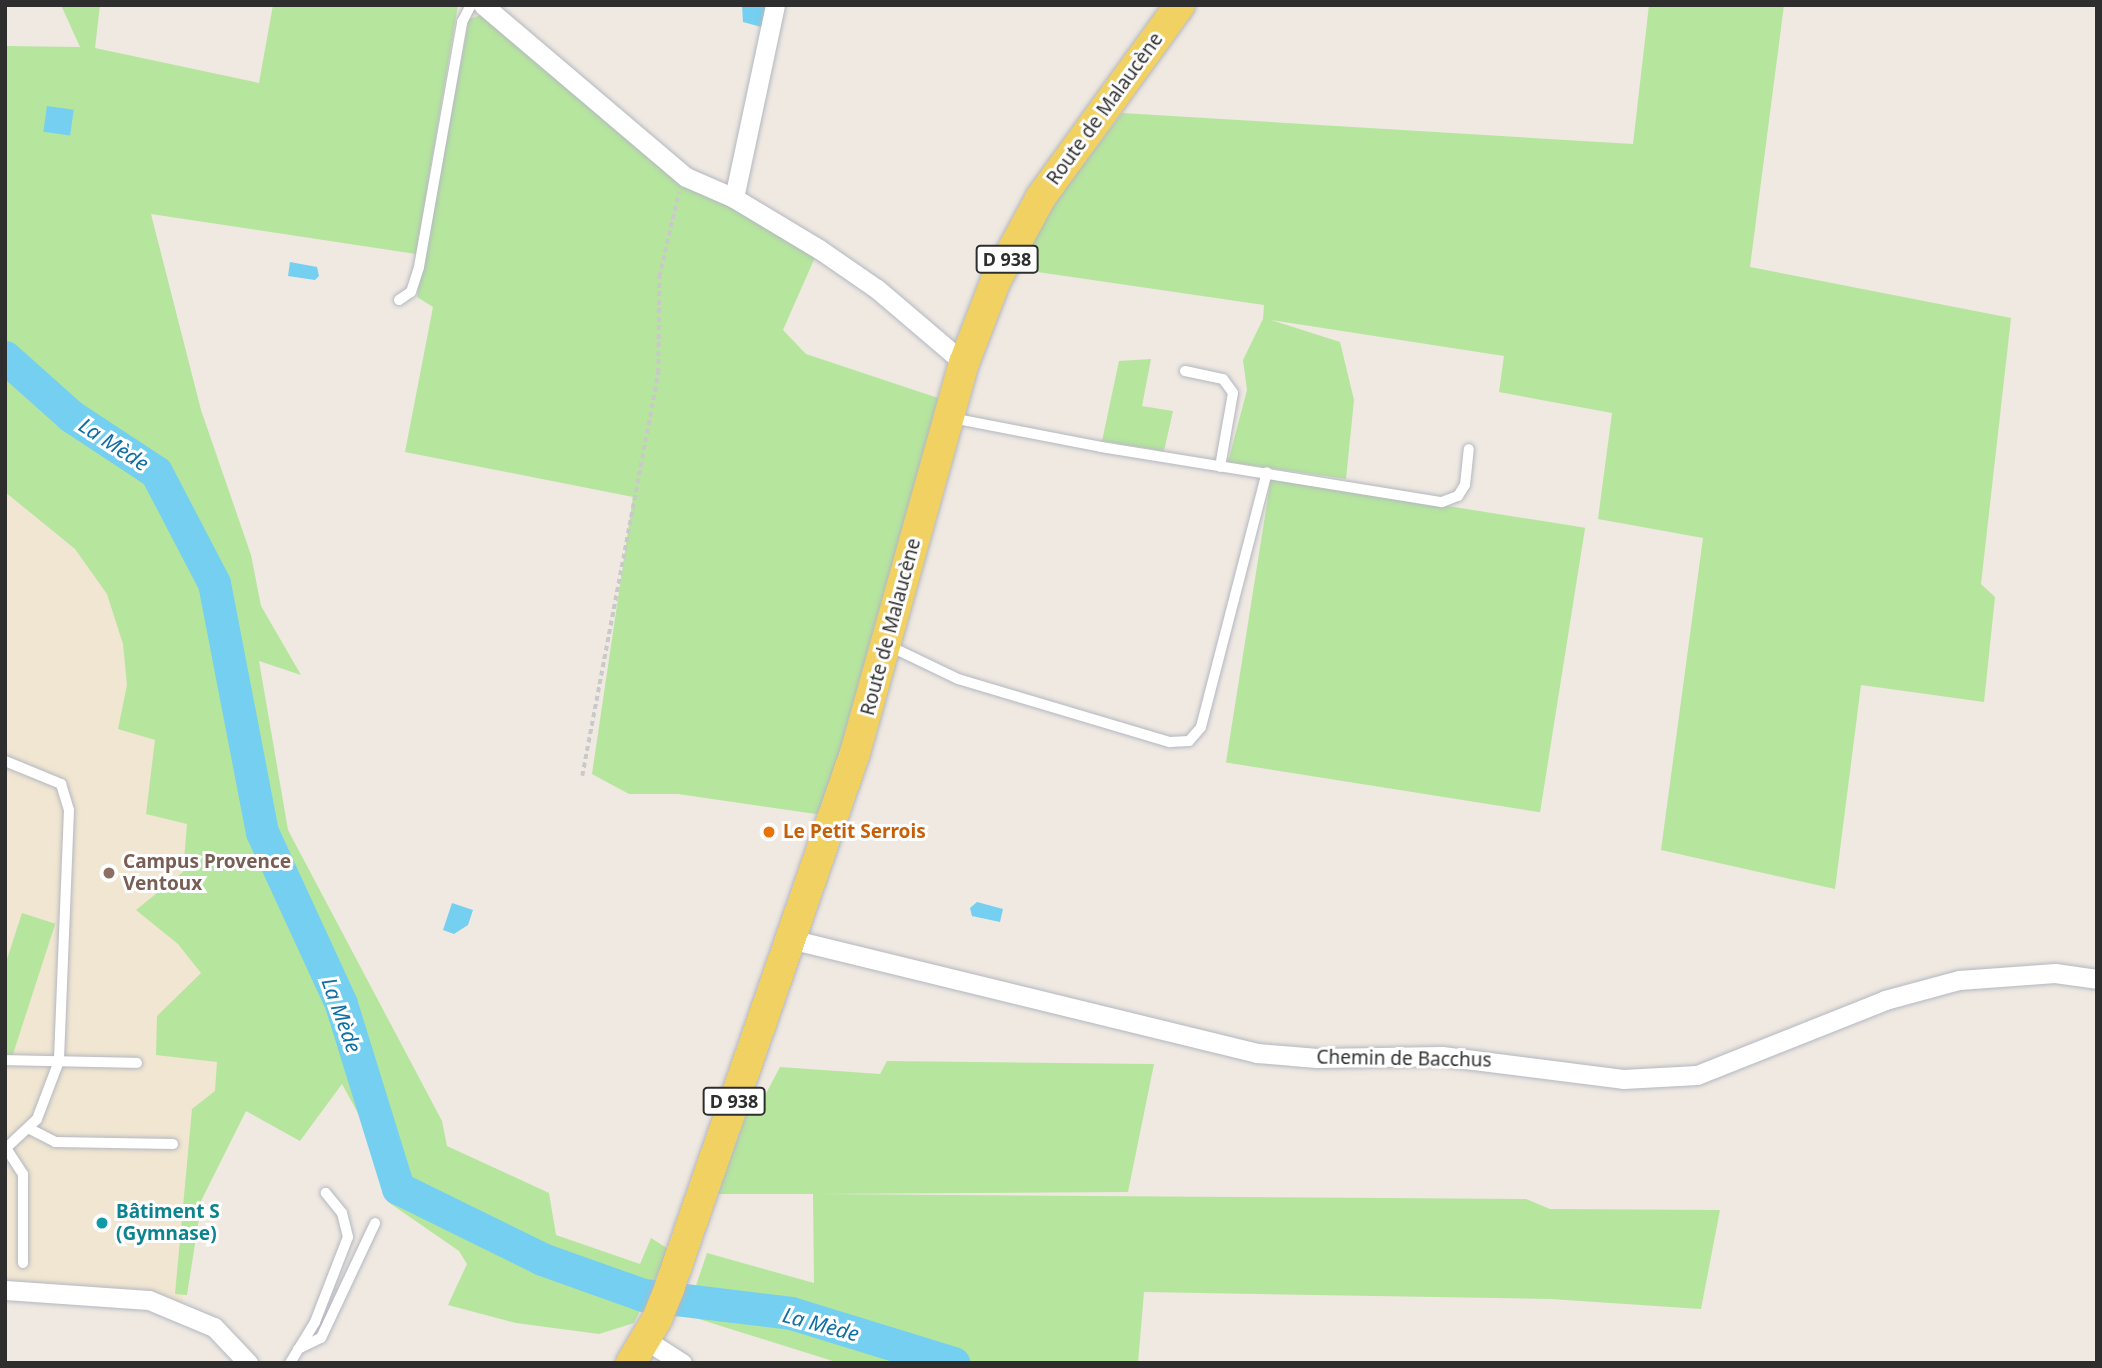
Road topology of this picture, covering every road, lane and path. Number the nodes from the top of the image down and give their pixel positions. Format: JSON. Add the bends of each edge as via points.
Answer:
{"nodes":[{"id":1,"x":471,"y":5,"type":"edge"},
{"id":2,"x":483,"y":5,"type":"edge"},
{"id":3,"x":775,"y":5,"type":"edge"},
{"id":4,"x":1180,"y":5,"type":"edge"},
{"id":5,"x":686,"y":177,"type":"junction"},
{"id":6,"x":734,"y":198,"type":"junction"},
{"id":7,"x":398,"y":300,"type":"dead end"},
{"id":8,"x":964,"y":363,"type":"junction"},
{"id":9,"x":1185,"y":371,"type":"dead end"},
{"id":10,"x":948,"y":417,"type":"junction"},
{"id":11,"x":1469,"y":449,"type":"dead end"},
{"id":12,"x":1220,"y":467,"type":"junction"},
{"id":13,"x":1266,"y":472,"type":"junction"},
{"id":14,"x":887,"y":644,"type":"junction"},
{"id":15,"x":5,"y":761,"type":"edge"},
{"id":16,"x":582,"y":776,"type":"dead end"},
{"id":17,"x":790,"y":939,"type":"junction"},
{"id":18,"x":2097,"y":979,"type":"edge"},
{"id":19,"x":5,"y":1060,"type":"edge"},
{"id":20,"x":59,"y":1061,"type":"junction"},
{"id":21,"x":137,"y":1063,"type":"dead end"},
{"id":22,"x":30,"y":1129,"type":"junction"},
{"id":23,"x":173,"y":1144,"type":"dead end"},
{"id":24,"x":6,"y":1148,"type":"edge"},
{"id":25,"x":326,"y":1193,"type":"dead end"},
{"id":26,"x":376,"y":1223,"type":"dead end"},
{"id":27,"x":23,"y":1263,"type":"dead end"},
{"id":28,"x":5,"y":1290,"type":"edge"},
{"id":29,"x":645,"y":1341,"type":"edge"},
{"id":30,"x":298,"y":1349,"type":"junction"},
{"id":31,"x":248,"y":1363,"type":"edge"},
{"id":32,"x":290,"y":1363,"type":"edge"},
{"id":33,"x":682,"y":1363,"type":"edge"}],
"edges":[{"from":1,"to":7,"type":"lane","via":[[461,22],[419,267],[411,292]]},
{"from":2,"to":5,"type":"street"},
{"from":3,"to":6,"type":"street"},
{"from":4,"to":8,"type":"main road","name":"Route de Malaucène","number":"D 938","via":[[1029,217],[996,279]]},
{"from":5,"to":6,"type":"street"},
{"from":5,"to":16,"type":"path","via":[[677,197],[659,278],[658,373]]},
{"from":6,"to":8,"type":"street","via":[[877,289]]},
{"from":8,"to":10,"type":"main road","name":"Route de Malaucène","number":"D 938"},
{"from":9,"to":12,"type":"lane","via":[[1223,379],[1233,393]]},
{"from":10,"to":12,"type":"lane"},
{"from":10,"to":14,"type":"main road","name":"Route de Malaucène","number":"D 938"},
{"from":11,"to":13,"type":"lane","via":[[1465,485],[1458,496],[1442,502]]},
{"from":12,"to":13,"type":"lane"},
{"from":13,"to":14,"type":"lane","via":[[1201,727],[1189,741],[1170,741],[958,679]]},
{"from":14,"to":17,"type":"main road","name":"Route de Malaucène","number":"D 938","via":[[855,753]]},
{"from":15,"to":20,"type":"lane","via":[[61,784],[69,810]]},
{"from":17,"to":18,"type":"street","name":"Chemin de Bacchus","via":[[1257,1053],[1317,1058],[1442,1056],[1623,1079],[1697,1075],[1885,1000],[1959,980],[2032,973]]},
{"from":17,"to":29,"type":"main road","name":"Route de Malaucène","number":"D 938","via":[[670,1286]]},
{"from":19,"to":20,"type":"lane"},
{"from":20,"to":21,"type":"lane"},
{"from":20,"to":22,"type":"lane","via":[[47,1100]]},
{"from":22,"to":23,"type":"lane","via":[[55,1142]]},
{"from":22,"to":24,"type":"lane"},
{"from":24,"to":27,"type":"lane","via":[[23,1174]]},
{"from":25,"to":30,"type":"lane","via":[[342,1213],[348,1237],[315,1322]]},
{"from":26,"to":30,"type":"lane","via":[[321,1338]]},
{"from":28,"to":31,"type":"street","via":[[149,1300],[214,1327]]},
{"from":29,"to":33,"type":"street"},
{"from":30,"to":32,"type":"lane"}]}
